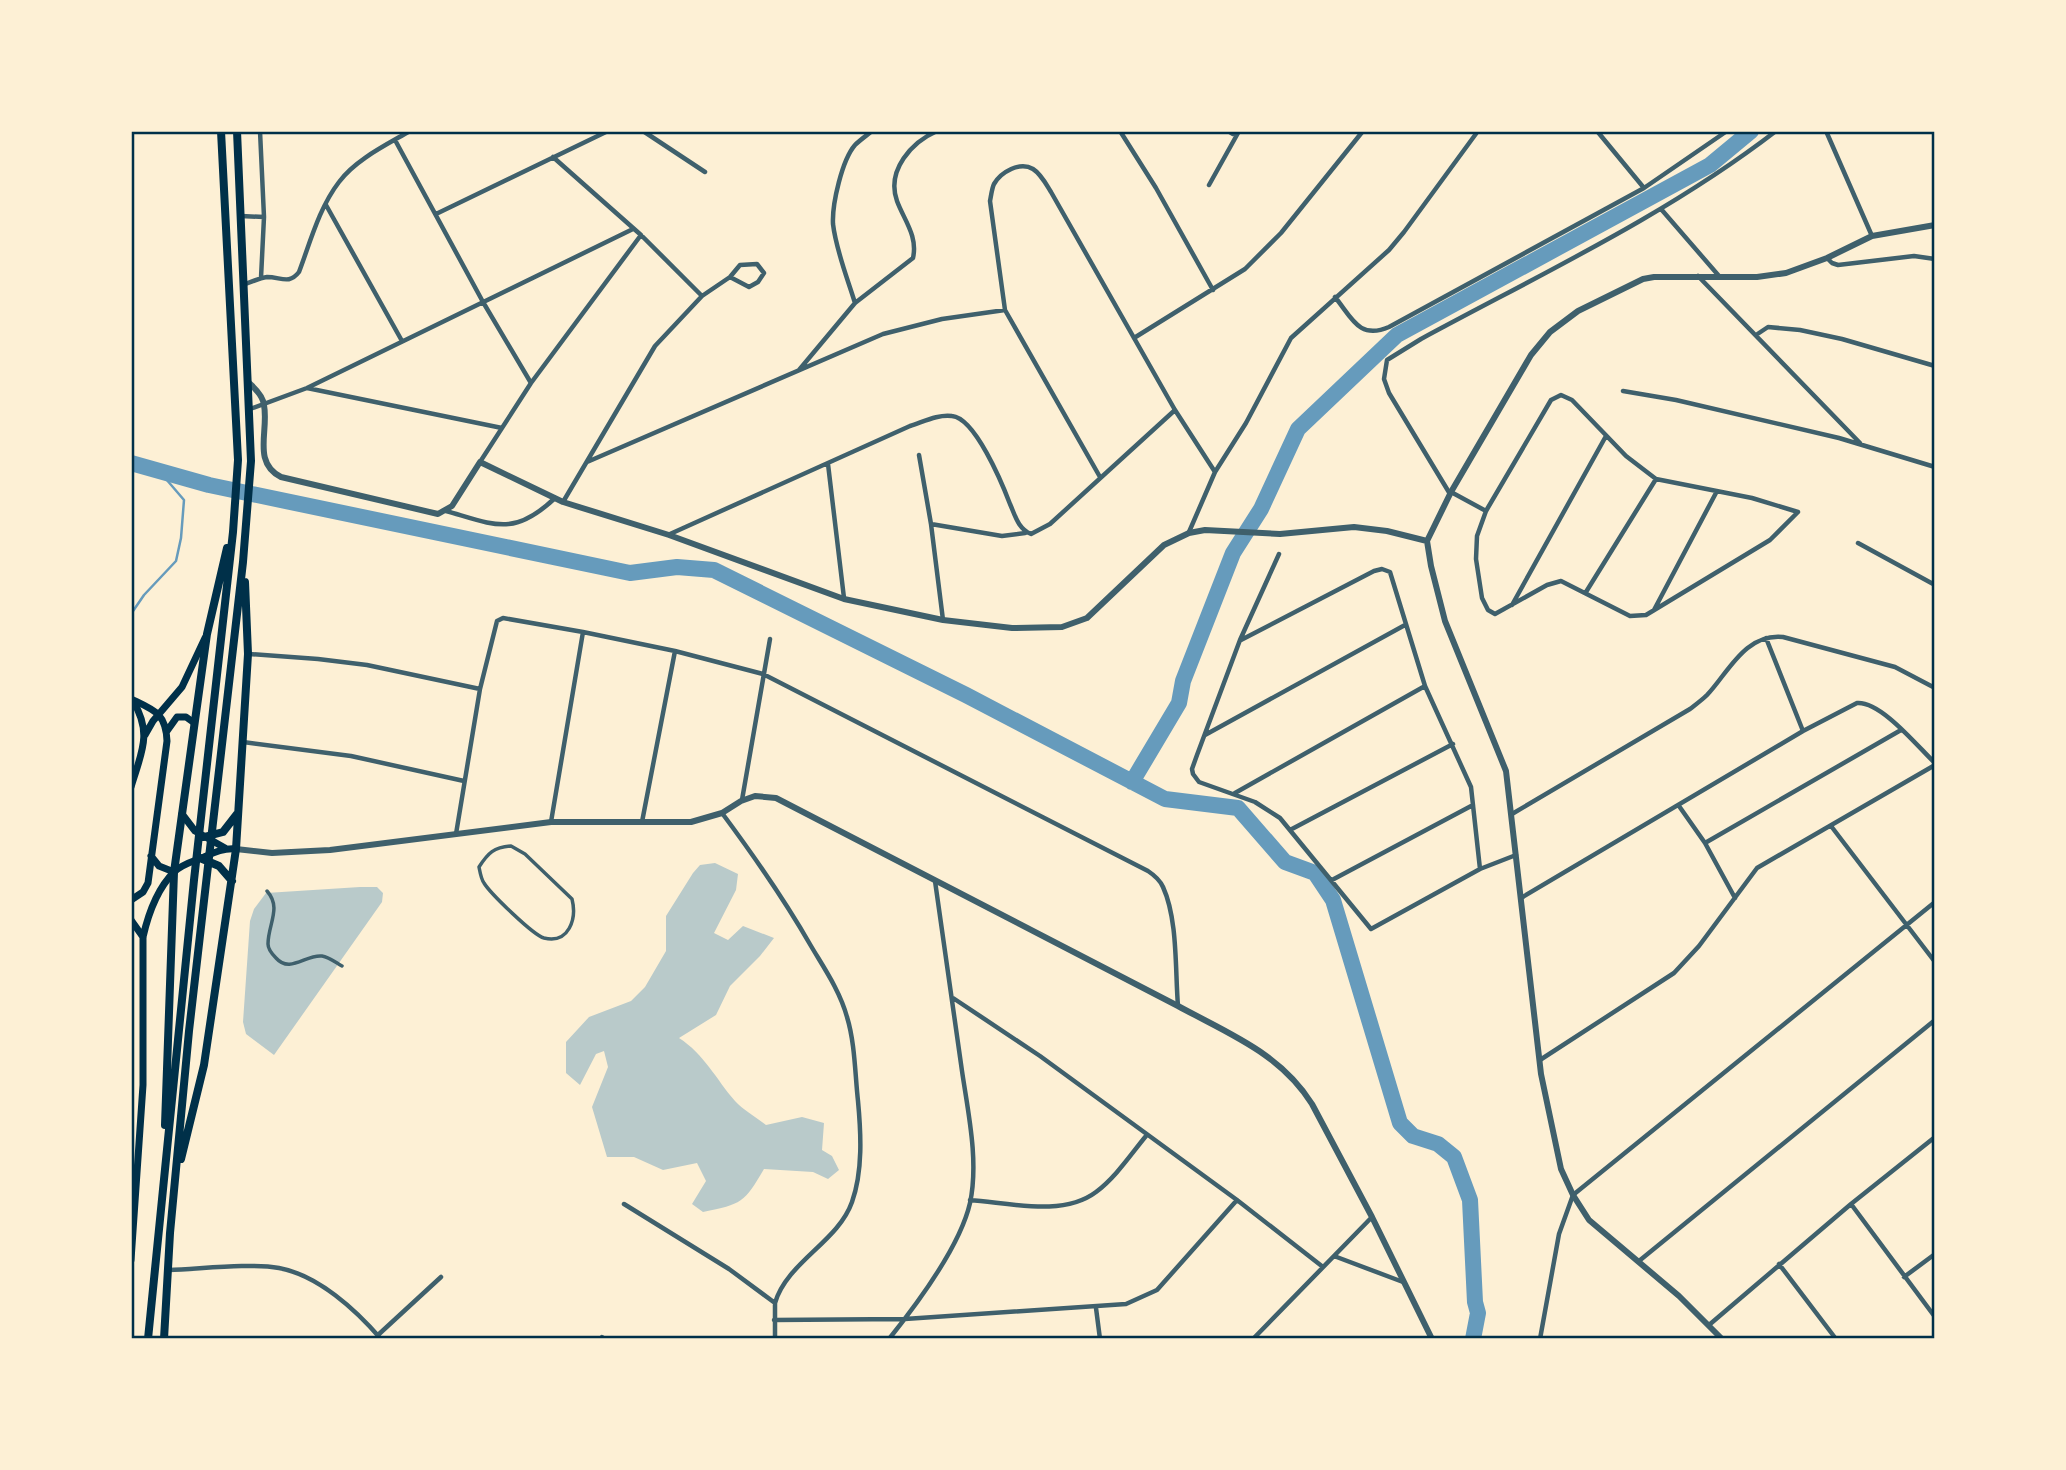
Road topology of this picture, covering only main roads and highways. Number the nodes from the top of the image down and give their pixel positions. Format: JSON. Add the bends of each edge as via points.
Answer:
{"nodes":[{"id":1,"x":221,"y":131,"type":"edge"},
{"id":2,"x":237,"y":131,"type":"edge"},
{"id":3,"x":233,"y":532,"type":"junction"},
{"id":4,"x":243,"y":562,"type":"junction"},
{"id":5,"x":207,"y":634,"type":"junction"},
{"id":6,"x":132,"y":700,"type":"edge"},
{"id":7,"x":159,"y":714,"type":"junction"},
{"id":8,"x":193,"y":722,"type":"junction"},
{"id":9,"x":167,"y":732,"type":"junction"},
{"id":10,"x":145,"y":735,"type":"junction"},
{"id":11,"x":131,"y":787,"type":"edge"},
{"id":12,"x":239,"y":811,"type":"junction"},
{"id":13,"x":181,"y":813,"type":"junction"},
{"id":14,"x":204,"y":837,"type":"junction"},
{"id":15,"x":225,"y":848,"type":"junction"},
{"id":16,"x":236,"y":849,"type":"junction"},
{"id":17,"x":151,"y":856,"type":"junction"},
{"id":18,"x":200,"y":858,"type":"junction"},
{"id":19,"x":174,"y":872,"type":"junction"},
{"id":20,"x":232,"y":881,"type":"junction"},
{"id":21,"x":131,"y":900,"type":"edge"},
{"id":22,"x":131,"y":920,"type":"edge"},
{"id":23,"x":143,"y":937,"type":"junction"},
{"id":24,"x":163,"y":1182,"type":"junction"},
{"id":25,"x":174,"y":1187,"type":"junction"},
{"id":26,"x":131,"y":1260,"type":"edge"},
{"id":27,"x":148,"y":1339,"type":"edge"},
{"id":28,"x":164,"y":1339,"type":"edge"}],
"edges":[{"from":1,"to":3,"type":"highway","via":[[238,460]]},
{"from":2,"to":4,"type":"highway","via":[[251,461]]},
{"from":3,"to":5,"type":"highway"},
{"from":3,"to":24,"type":"highway"},
{"from":4,"to":12,"type":"highway","via":[[248,654]]},
{"from":4,"to":25,"type":"highway"},
{"from":5,"to":7,"type":"main road","via":[[182,687]]},
{"from":5,"to":8,"type":"highway"},
{"from":6,"to":7,"type":"main road"},
{"from":6,"to":10,"type":"main road","via":[[144,722]]},
{"from":7,"to":9,"type":"main road"},
{"from":7,"to":10,"type":"main road"},
{"from":8,"to":9,"type":"main road","via":[[177,717]]},
{"from":8,"to":13,"type":"highway"},
{"from":9,"to":10,"type":"main road","via":[[156,727]]},
{"from":9,"to":17,"type":"main road"},
{"from":10,"to":11,"type":"main road"},
{"from":12,"to":14,"type":"highway","via":[[223,832]]},
{"from":12,"to":16,"type":"highway"},
{"from":13,"to":14,"type":"main road"},
{"from":13,"to":19,"type":"highway"},
{"from":14,"to":15,"type":"main road"},
{"from":15,"to":16,"type":"main road"},
{"from":15,"to":18,"type":"main road"},
{"from":16,"to":20,"type":"highway"},
{"from":17,"to":19,"type":"main road","via":[[159,866]]},
{"from":17,"to":21,"type":"main road","via":[[146,888]]},
{"from":18,"to":19,"type":"main road"},
{"from":18,"to":20,"type":"highway","via":[[219,866]]},
{"from":19,"to":23,"type":"main road","via":[[152,906]]},
{"from":19,"to":24,"type":"highway"},
{"from":20,"to":25,"type":"highway","via":[[204,1065]]},
{"from":22,"to":23,"type":"main road"},
{"from":23,"to":26,"type":"main road","via":[[143,1085]]},
{"from":24,"to":27,"type":"highway"},
{"from":25,"to":28,"type":"highway"}]}
